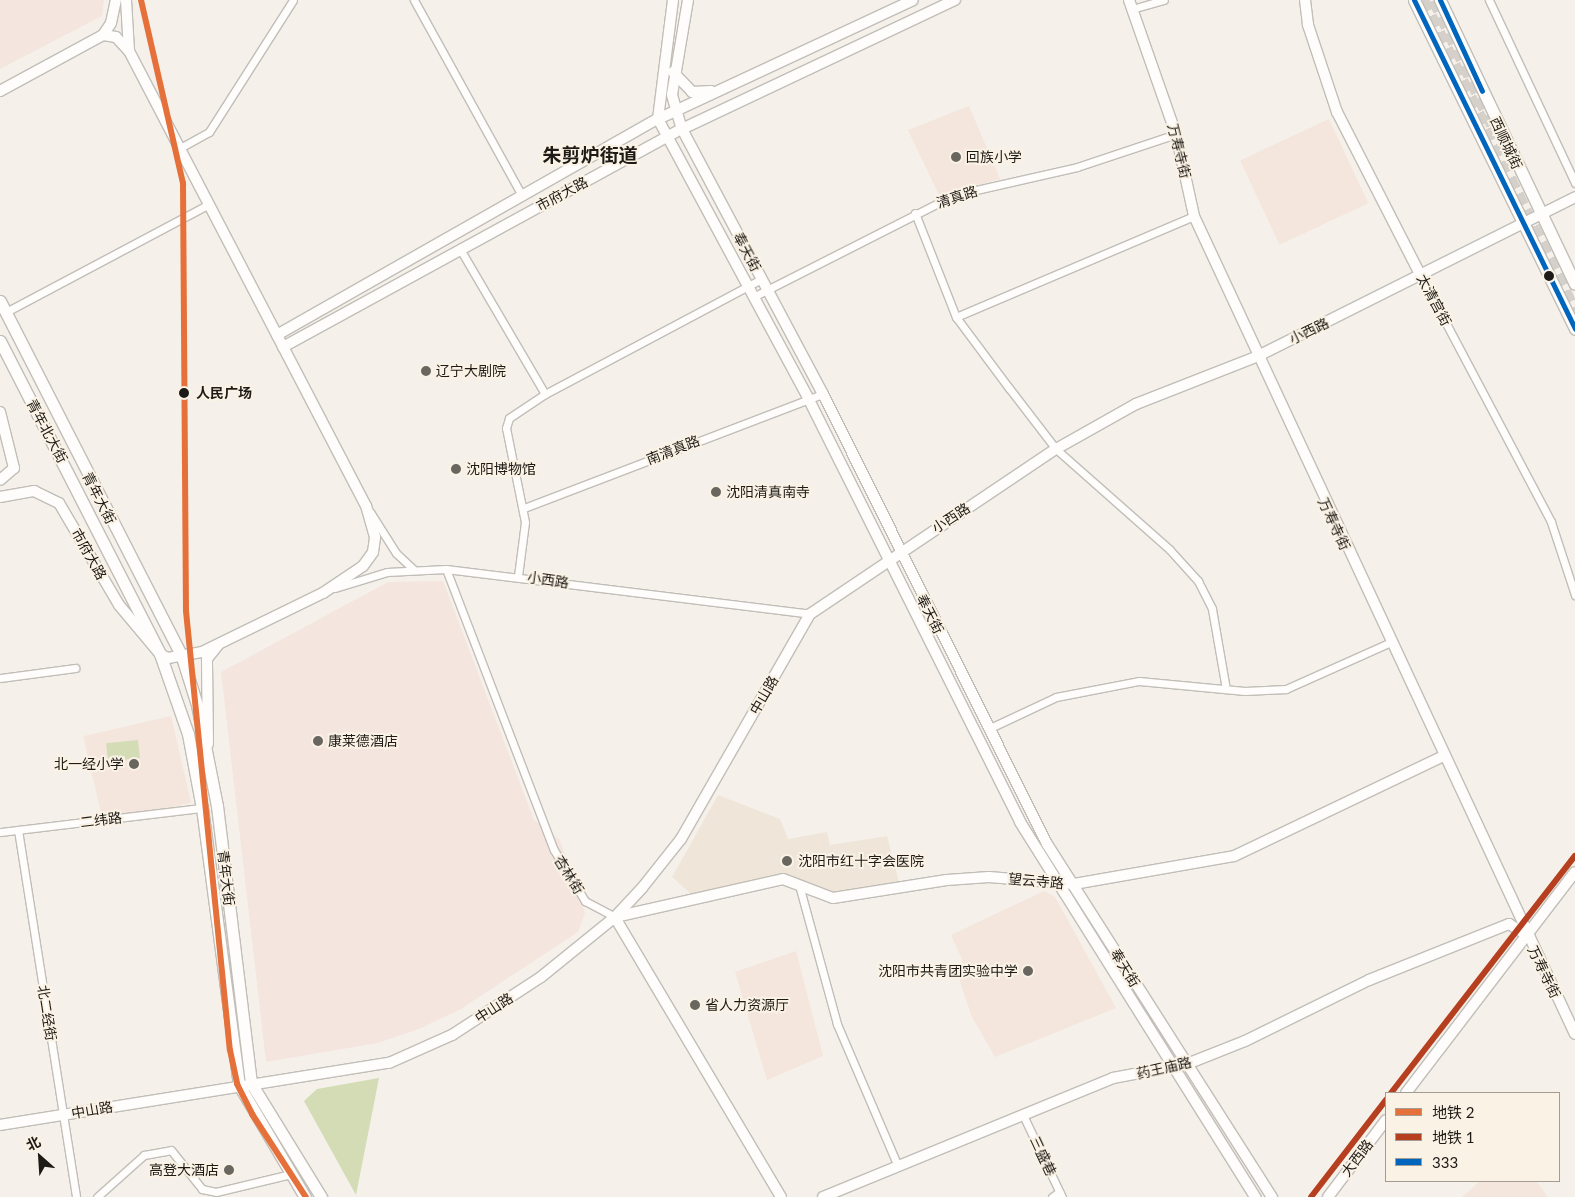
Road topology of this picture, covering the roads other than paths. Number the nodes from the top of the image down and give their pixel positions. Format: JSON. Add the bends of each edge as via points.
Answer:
{"nodes":[{"id":1,"x":116,"y":0,"type":"edge"},
{"id":2,"x":126,"y":0,"type":"edge"},
{"id":3,"x":294,"y":0,"type":"edge"},
{"id":4,"x":414,"y":0,"type":"edge"},
{"id":5,"x":673,"y":0,"type":"edge"},
{"id":6,"x":688,"y":0,"type":"edge"},
{"id":7,"x":913,"y":0,"type":"edge"},
{"id":8,"x":955,"y":0,"type":"edge"},
{"id":9,"x":1164,"y":0,"type":"edge"},
{"id":10,"x":1306,"y":0,"type":"edge"},
{"id":11,"x":1414,"y":0,"type":"edge"},
{"id":12,"x":1440,"y":0,"type":"edge"},
{"id":13,"x":1489,"y":0,"type":"edge"},
{"id":14,"x":1131,"y":5,"type":"edge"},
{"id":15,"x":103,"y":35,"type":"junction"},
{"id":16,"x":129,"y":51,"type":"junction"},
{"id":17,"x":673,"y":72,"type":"junction"},
{"id":18,"x":0,"y":90,"type":"edge"},
{"id":19,"x":716,"y":91,"type":"junction"},
{"id":20,"x":676,"y":110,"type":"junction"},
{"id":21,"x":658,"y":119,"type":"junction"},
{"id":22,"x":682,"y":129,"type":"junction"},
{"id":23,"x":1176,"y":134,"type":"junction"},
{"id":24,"x":667,"y":138,"type":"junction"},
{"id":25,"x":180,"y":148,"type":"junction"},
{"id":26,"x":1575,"y":183,"type":"edge"},
{"id":27,"x":522,"y":196,"type":"junction"},
{"id":28,"x":1575,"y":197,"type":"edge"},
{"id":29,"x":207,"y":205,"type":"junction"},
{"id":30,"x":915,"y":213,"type":"junction"},
{"id":31,"x":1541,"y":215,"type":"junction"},
{"id":32,"x":1194,"y":216,"type":"junction"},
{"id":33,"x":1522,"y":224,"type":"junction"},
{"id":34,"x":460,"y":249,"type":"junction"},
{"id":35,"x":1421,"y":276,"type":"junction"},
{"id":36,"x":762,"y":279,"type":"junction"},
{"id":37,"x":1575,"y":284,"type":"edge"},
{"id":38,"x":747,"y":286,"type":"junction"},
{"id":39,"x":767,"y":289,"type":"junction"},
{"id":40,"x":753,"y":297,"type":"junction"},
{"id":41,"x":0,"y":301,"type":"edge"},
{"id":42,"x":6,"y":312,"type":"junction"},
{"id":43,"x":956,"y":316,"type":"junction"},
{"id":44,"x":1575,"y":329,"type":"edge"},
{"id":45,"x":277,"y":335,"type":"junction"},
{"id":46,"x":0,"y":341,"type":"edge"},
{"id":47,"x":283,"y":347,"type":"junction"},
{"id":48,"x":1256,"y":357,"type":"junction"},
{"id":49,"x":546,"y":394,"type":"junction"},
{"id":50,"x":823,"y":394,"type":"junction"},
{"id":51,"x":809,"y":400,"type":"junction"},
{"id":52,"x":0,"y":412,"type":"edge"},
{"id":53,"x":75,"y":448,"type":"joint"},
{"id":54,"x":1056,"y":449,"type":"junction"},
{"id":55,"x":0,"y":480,"type":"edge"},
{"id":56,"x":0,"y":497,"type":"edge"},
{"id":57,"x":366,"y":506,"type":"junction"},
{"id":58,"x":524,"y":508,"type":"junction"},
{"id":59,"x":899,"y":552,"type":"junction"},
{"id":60,"x":888,"y":560,"type":"junction"},
{"id":61,"x":413,"y":569,"type":"junction"},
{"id":62,"x":446,"y":569,"type":"junction"},
{"id":63,"x":518,"y":576,"type":"junction"},
{"id":64,"x":323,"y":593,"type":"junction"},
{"id":65,"x":1575,"y":595,"type":"edge"},
{"id":66,"x":810,"y":614,"type":"junction"},
{"id":67,"x":1389,"y":643,"type":"junction"},
{"id":68,"x":218,"y":644,"type":"junction"},
{"id":69,"x":160,"y":654,"type":"junction"},
{"id":70,"x":182,"y":657,"type":"junction"},
{"id":71,"x":75,"y":668,"type":"dead end"},
{"id":72,"x":0,"y":678,"type":"edge"},
{"id":73,"x":1226,"y":689,"type":"junction"},
{"id":74,"x":988,"y":729,"type":"junction"},
{"id":75,"x":208,"y":753,"type":"junction"},
{"id":76,"x":1442,"y":757,"type":"junction"},
{"id":77,"x":202,"y":808,"type":"junction"},
{"id":78,"x":18,"y":830,"type":"junction"},
{"id":79,"x":0,"y":832,"type":"edge"},
{"id":80,"x":1575,"y":872,"type":"edge"},
{"id":81,"x":1057,"y":884,"type":"junction"},
{"id":82,"x":1074,"y":884,"type":"junction"},
{"id":83,"x":798,"y":885,"type":"junction"},
{"id":84,"x":615,"y":917,"type":"junction"},
{"id":85,"x":1526,"y":935,"type":"junction"},
{"id":86,"x":1575,"y":1034,"type":"edge"},
{"id":87,"x":1187,"y":1064,"type":"junction"},
{"id":88,"x":1173,"y":1067,"type":"junction"},
{"id":89,"x":251,"y":1083,"type":"junction"},
{"id":90,"x":239,"y":1085,"type":"junction"},
{"id":91,"x":1407,"y":1092,"type":"edge"},
{"id":92,"x":63,"y":1115,"type":"junction"},
{"id":93,"x":1023,"y":1115,"type":"junction"},
{"id":94,"x":1385,"y":1121,"type":"edge"},
{"id":95,"x":0,"y":1125,"type":"edge"},
{"id":96,"x":898,"y":1166,"type":"junction"},
{"id":97,"x":291,"y":1174,"type":"junction"},
{"id":98,"x":1061,"y":1194,"type":"edge"},
{"id":99,"x":76,"y":1197,"type":"edge"},
{"id":100,"x":97,"y":1197,"type":"edge"},
{"id":101,"x":305,"y":1197,"type":"edge"},
{"id":102,"x":321,"y":1197,"type":"edge"},
{"id":103,"x":781,"y":1197,"type":"edge"},
{"id":104,"x":823,"y":1197,"type":"edge"},
{"id":105,"x":1052,"y":1197,"type":"edge"},
{"id":106,"x":1255,"y":1197,"type":"edge"},
{"id":107,"x":1272,"y":1197,"type":"edge"},
{"id":108,"x":1328,"y":1197,"type":"edge"}],
"edges":[{"from":1,"to":15,"type":"main road","via":[[111,23]]},
{"from":2,"to":16,"type":"main road"},
{"from":3,"to":25,"type":"street","via":[[209,132]]},
{"from":4,"to":27,"type":"street"},
{"from":5,"to":21,"type":"main road"},
{"from":6,"to":17,"type":"main road","name":"奉天街"},
{"from":7,"to":19,"type":"main road","name":"市府大路"},
{"from":8,"to":22,"type":"main road","name":"市府大路"},
{"from":9,"to":14,"type":"street"},
{"from":10,"to":35,"type":"main road","name":"太清宫街","via":[[1308,24],[1337,112]]},
{"from":11,"to":33,"type":"main road","name":"西顺城街"},
{"from":12,"to":31,"type":"main road","name":"西顺城街"},
{"from":13,"to":26,"type":"street"},
{"from":14,"to":23,"type":"main road","name":"万寿寺街"},
{"from":15,"to":16,"type":"main road","via":[[116,37]]},
{"from":15,"to":18,"type":"main road"},
{"from":16,"to":25,"type":"main road"},
{"from":17,"to":19,"type":"main road","via":[[692,92]]},
{"from":17,"to":20,"type":"main road","name":"奉天街"},
{"from":19,"to":20,"type":"main road","name":"市府大路"},
{"from":20,"to":21,"type":"main road","name":"市府大路"},
{"from":20,"to":22,"type":"main road","name":"奉天街"},
{"from":21,"to":24,"type":"main road","name":"奉天街"},
{"from":21,"to":27,"type":"main road","name":"市府大路"},
{"from":22,"to":24,"type":"main road","name":"市府大路"},
{"from":22,"to":36,"type":"main road","name":"奉天街"},
{"from":23,"to":30,"type":"street","name":"清真路","via":[[1077,167],[954,195]]},
{"from":23,"to":32,"type":"main road","name":"万寿寺街"},
{"from":24,"to":34,"type":"main road","name":"市府大路"},
{"from":24,"to":38,"type":"main road","name":"奉天街"},
{"from":25,"to":29,"type":"main road"},
{"from":27,"to":45,"type":"main road","name":"市府大路"},
{"from":28,"to":31,"type":"main road","name":"小西路"},
{"from":29,"to":42,"type":"street"},
{"from":29,"to":45,"type":"main road"},
{"from":30,"to":39,"type":"street","name":"清真路"},
{"from":30,"to":43,"type":"street"},
{"from":31,"to":33,"type":"main road","name":"小西路"},
{"from":31,"to":37,"type":"main road","name":"西顺城街"},
{"from":32,"to":43,"type":"street"},
{"from":32,"to":48,"type":"main road","name":"万寿寺街"},
{"from":33,"to":35,"type":"main road","name":"小西路"},
{"from":33,"to":44,"type":"main road","name":"西顺城街"},
{"from":34,"to":47,"type":"main road","name":"市府大路"},
{"from":34,"to":49,"type":"street"},
{"from":35,"to":48,"type":"main road","name":"小西路"},
{"from":35,"to":65,"type":"street","name":"太清宫街","via":[[1551,522]]},
{"from":36,"to":38,"type":"street"},
{"from":36,"to":39,"type":"main road","name":"奉天街"},
{"from":38,"to":40,"type":"main road","name":"奉天街"},
{"from":38,"to":49,"type":"street"},
{"from":39,"to":40,"type":"street","name":"清真路"},
{"from":39,"to":50,"type":"main road","name":"奉天街"},
{"from":40,"to":51,"type":"main road","name":"奉天街"},
{"from":41,"to":42,"type":"main road","name":"青年北大街"},
{"from":42,"to":53,"type":"main road","name":"青年北大街"},
{"from":43,"to":54,"type":"street"},
{"from":45,"to":47,"type":"main road"},
{"from":46,"to":69,"type":"main road","name":"青年北大街"},
{"from":47,"to":57,"type":"main road"},
{"from":48,"to":54,"type":"main road","name":"小西路","via":[[1136,404]]},
{"from":48,"to":67,"type":"main road","name":"万寿寺街"},
{"from":49,"to":58,"type":"street","via":[[509,418],[506,428]]},
{"from":50,"to":51,"type":"street","name":"南清真路"},
{"from":50,"to":59,"type":"main road","name":"奉天街"},
{"from":51,"to":58,"type":"street","name":"南清真路"},
{"from":51,"to":60,"type":"main road","name":"奉天街"},
{"from":52,"to":55,"type":"main road","via":[[14,468]]},
{"from":53,"to":70,"type":"main road","name":"青年大街"},
{"from":54,"to":59,"type":"main road","name":"小西路"},
{"from":54,"to":73,"type":"street","via":[[1170,550],[1198,581],[1214,617]]},
{"from":56,"to":69,"type":"main road","name":"市府大路","via":[[34,491],[59,503],[119,605]]},
{"from":57,"to":61,"type":"street","via":[[396,553]]},
{"from":57,"to":64,"type":"main road","via":[[375,537],[373,552],[363,566]]},
{"from":58,"to":63,"type":"street"},
{"from":59,"to":60,"type":"main road","name":"小西路"},
{"from":59,"to":74,"type":"main road","name":"奉天街"},
{"from":60,"to":66,"type":"main road","name":"小西路"},
{"from":60,"to":81,"type":"main road","name":"奉天街","via":[[1020,822]]},
{"from":61,"to":62,"type":"street","name":"小西路"},
{"from":61,"to":64,"type":"street","name":"小西路","via":[[387,572]]},
{"from":62,"to":63,"type":"street","name":"小西路"},
{"from":62,"to":84,"type":"street","name":"杏林街","via":[[554,850],[585,900]]},
{"from":63,"to":66,"type":"street","name":"小西路"},
{"from":64,"to":68,"type":"main road"},
{"from":66,"to":84,"type":"main road","name":"中山路","via":[[681,839]]},
{"from":67,"to":73,"type":"street","via":[[1286,689]]},
{"from":67,"to":76,"type":"main road","name":"万寿寺街"},
{"from":68,"to":70,"type":"main road"},
{"from":68,"to":75,"type":"main road","via":[[207,659]]},
{"from":69,"to":70,"type":"main road"},
{"from":69,"to":77,"type":"main road","name":"青年大街","via":[[188,734]]},
{"from":70,"to":75,"type":"main road","name":"青年大街"},
{"from":71,"to":72,"type":"street"},
{"from":73,"to":74,"type":"street","via":[[1139,680],[1097,686],[1056,697]]},
{"from":74,"to":82,"type":"main road","name":"奉天街"},
{"from":75,"to":89,"type":"main road","name":"青年大街"},
{"from":76,"to":82,"type":"main road","name":"望云寺路","via":[[1234,856]]},
{"from":76,"to":85,"type":"main road","name":"万寿寺街"},
{"from":77,"to":78,"type":"street","name":"二纬路"},
{"from":77,"to":90,"type":"main road","name":"青年大街"},
{"from":78,"to":79,"type":"street","name":"二纬路"},
{"from":78,"to":92,"type":"street","name":"北二经街"},
{"from":80,"to":85,"type":"main road"},
{"from":81,"to":82,"type":"main road","name":"望云寺路"},
{"from":81,"to":83,"type":"main road","name":"望云寺路","via":[[989,877],[947,880],[833,898]]},
{"from":81,"to":88,"type":"main road","name":"奉天街"},
{"from":82,"to":87,"type":"main road","name":"奉天街"},
{"from":83,"to":84,"type":"main road","name":"望云寺路","via":[[783,879]]},
{"from":83,"to":96,"type":"street","via":[[837,1024]]},
{"from":84,"to":89,"type":"main road","name":"中山路","via":[[541,977],[452,1035],[389,1063]]},
{"from":84,"to":103,"type":"main road","name":"杏林街"},
{"from":85,"to":86,"type":"main road","name":"万寿寺街"},
{"from":85,"to":87,"type":"main road","name":"药王庙路","via":[[1509,924],[1369,980],[1245,1041]]},
{"from":85,"to":91,"type":"main road"},
{"from":87,"to":88,"type":"main road","name":"药王庙路"},
{"from":87,"to":107,"type":"main road","name":"奉天街"},
{"from":88,"to":93,"type":"main road","name":"药王庙路","via":[[1113,1078]]},
{"from":88,"to":106,"type":"main road","name":"奉天街"},
{"from":89,"to":90,"type":"main road","name":"中山路"},
{"from":89,"to":102,"type":"main road","name":"青年大街"},
{"from":90,"to":92,"type":"main road","name":"中山路"},
{"from":90,"to":97,"type":"main road","name":"青年大街"},
{"from":92,"to":95,"type":"main road","name":"中山路"},
{"from":92,"to":99,"type":"street","name":"北二经街"},
{"from":93,"to":96,"type":"main road","name":"药王庙路"},
{"from":93,"to":98,"type":"street","name":"三盛巷"},
{"from":94,"to":108,"type":"main road","name":"大西路"},
{"from":96,"to":104,"type":"main road","name":"药王庙路"},
{"from":97,"to":100,"type":"street","via":[[216,1192],[202,1189],[171,1150],[144,1155]]},
{"from":97,"to":101,"type":"main road","name":"青年大街"},
{"from":98,"to":105,"type":"street"}]}
